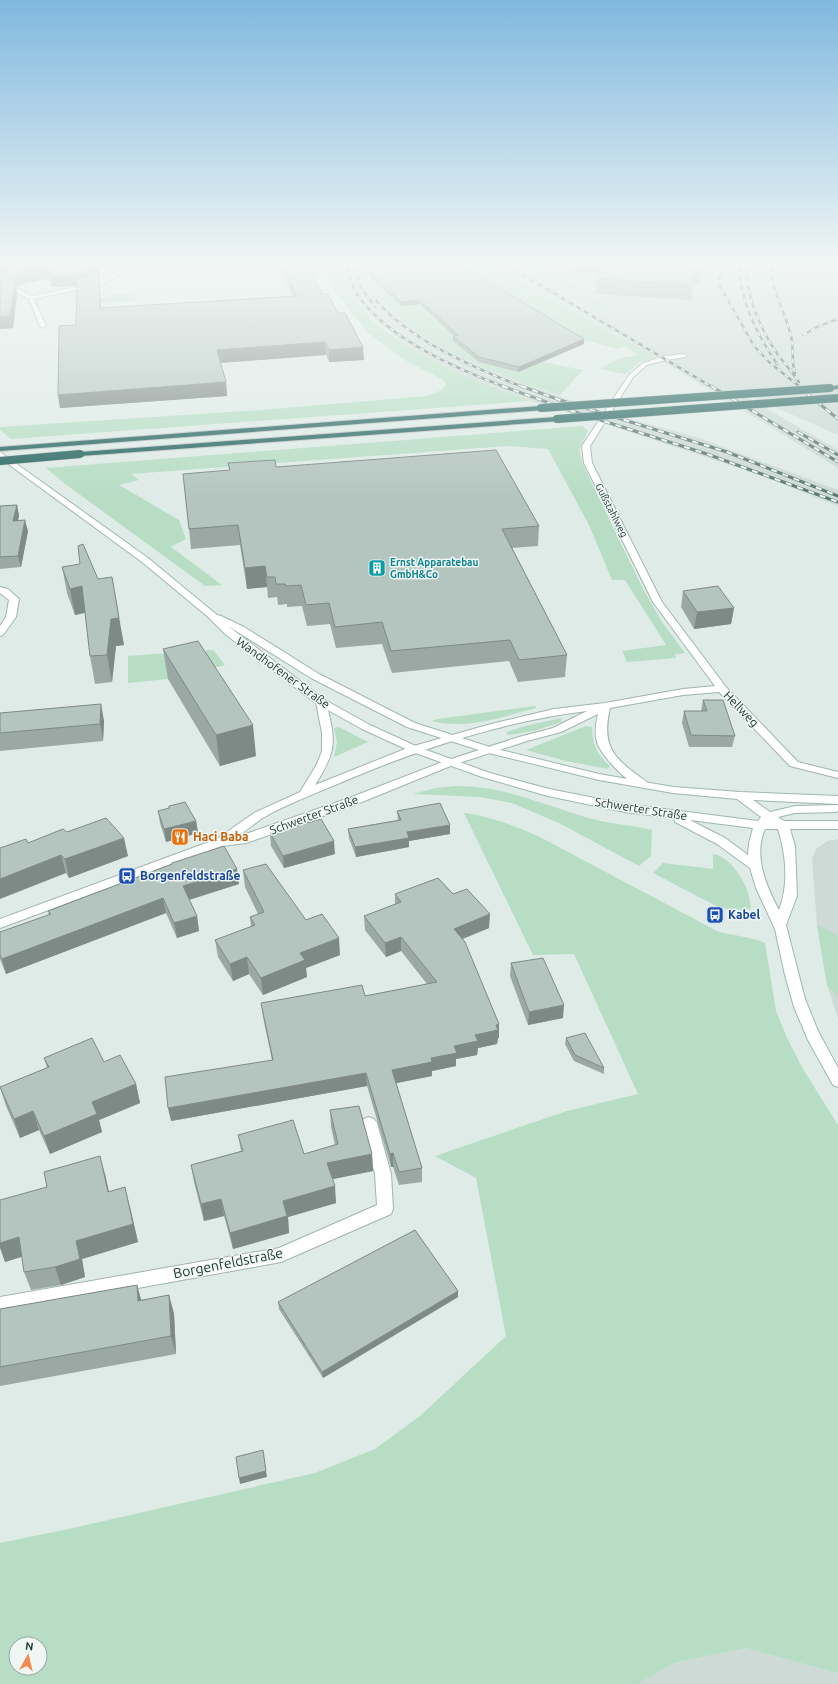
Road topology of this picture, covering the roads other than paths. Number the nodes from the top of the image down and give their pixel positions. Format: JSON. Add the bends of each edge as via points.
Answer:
{"nodes":[{"id":1,"x":684,"y":356,"type":"dead end"},
{"id":2,"x":838,"y":387,"type":"edge"},
{"id":3,"x":838,"y":398,"type":"edge"},
{"id":4,"x":0,"y":449,"type":"edge"},
{"id":5,"x":0,"y":454,"type":"edge"},
{"id":6,"x":0,"y":461,"type":"edge"},
{"id":7,"x":0,"y":590,"type":"edge"},
{"id":8,"x":210,"y":614,"type":"junction"},
{"id":9,"x":0,"y":633,"type":"edge"},
{"id":10,"x":722,"y":689,"type":"junction"},
{"id":11,"x":320,"y":702,"type":"junction"},
{"id":12,"x":605,"y":706,"type":"junction"},
{"id":13,"x":451,"y":738,"type":"junction"},
{"id":14,"x":414,"y":749,"type":"junction"},
{"id":15,"x":489,"y":750,"type":"junction"},
{"id":16,"x":450,"y":763,"type":"junction"},
{"id":17,"x":838,"y":775,"type":"edge"},
{"id":18,"x":644,"y":785,"type":"junction"},
{"id":19,"x":304,"y":794,"type":"junction"},
{"id":20,"x":740,"y":796,"type":"junction"},
{"id":21,"x":838,"y":800,"type":"edge"},
{"id":22,"x":838,"y":808,"type":"edge"},
{"id":23,"x":669,"y":814,"type":"junction"},
{"id":24,"x":765,"y":820,"type":"junction"},
{"id":25,"x":838,"y":825,"type":"edge"},
{"id":26,"x":783,"y":826,"type":"junction"},
{"id":27,"x":221,"y":842,"type":"junction"},
{"id":28,"x":757,"y":867,"type":"junction"},
{"id":29,"x":0,"y":924,"type":"edge"},
{"id":30,"x":780,"y":925,"type":"junction"},
{"id":31,"x":838,"y":1081,"type":"edge"},
{"id":32,"x":369,"y":1123,"type":"dead end"},
{"id":33,"x":0,"y":1305,"type":"edge"}],
"edges":[{"from":1,"to":10,"type":"street","name":"Gußstahlweg","via":[[645,364],[631,376],[586,446],[588,463],[658,602]]},
{"from":2,"to":4,"type":"highway","bridge":true},
{"from":3,"to":6,"type":"highway","bridge":true},
{"from":5,"to":8,"type":"street","name":"Wandhofener Straße","via":[[145,560]]},
{"from":7,"to":9,"type":"street","via":[[14,599],[11,617]]},
{"from":8,"to":11,"type":"street","name":"Wandhofener Straße","via":[[252,652]]},
{"from":8,"to":13,"type":"street","name":"Wandhofener Straße","via":[[241,629],[315,676],[382,711],[411,725]]},
{"from":10,"to":12,"type":"street","name":"Hellweg","via":[[683,692]]},
{"from":10,"to":17,"type":"street","name":"Hellweg","via":[[794,764]]},
{"from":11,"to":14,"type":"street","name":"Wandhofener Straße"},
{"from":11,"to":19,"type":"street","name":"Schwerter Straße","via":[[328,745],[322,764]]},
{"from":12,"to":13,"type":"street","name":"Hellweg","via":[[554,712]]},
{"from":12,"to":15,"type":"street","name":"Hellweg","via":[[557,730]]},
{"from":12,"to":18,"type":"street","via":[[602,743],[611,758]]},
{"from":13,"to":14,"type":"street","name":"Schwerter Straße"},
{"from":13,"to":15,"type":"street","name":"Schwerter Straße"},
{"from":14,"to":16,"type":"street","name":"Wandhofener Straße"},
{"from":14,"to":19,"type":"street","name":"Schwerter Straße"},
{"from":15,"to":16,"type":"street","name":"Schwerter Straße"},
{"from":15,"to":18,"type":"street","name":"Schwerter Straße"},
{"from":16,"to":23,"type":"street","name":"Schwerter Straße","via":[[486,776],[548,792]]},
{"from":16,"to":27,"type":"street","name":"Schwerter Straße","via":[[278,828],[242,840]]},
{"from":18,"to":20,"type":"street","name":"Schwerter Straße"},
{"from":19,"to":27,"type":"street","name":"Schwerter Straße","via":[[258,816]]},
{"from":20,"to":21,"type":"street","name":"Schwerter Straße"},
{"from":20,"to":24,"type":"street"},
{"from":22,"to":24,"type":"street","via":[[783,811]]},
{"from":23,"to":24,"type":"street","name":"Schwerter Straße"},
{"from":23,"to":28,"type":"street","via":[[705,831]]},
{"from":24,"to":26,"type":"street","name":"Schwerter Straße"},
{"from":24,"to":28,"type":"street","via":[[754,842]]},
{"from":25,"to":26,"type":"street","name":"Schwerter Straße"},
{"from":26,"to":30,"type":"street","via":[[789,846],[791,896]]},
{"from":27,"to":29,"type":"street","name":"Schwerter Straße"},
{"from":28,"to":30,"type":"street"},
{"from":30,"to":31,"type":"street","via":[[803,1013]]},
{"from":32,"to":33,"type":"street","name":"Borgenfeldstraße","via":[[383,1174],[385,1209],[281,1255]]}]}
